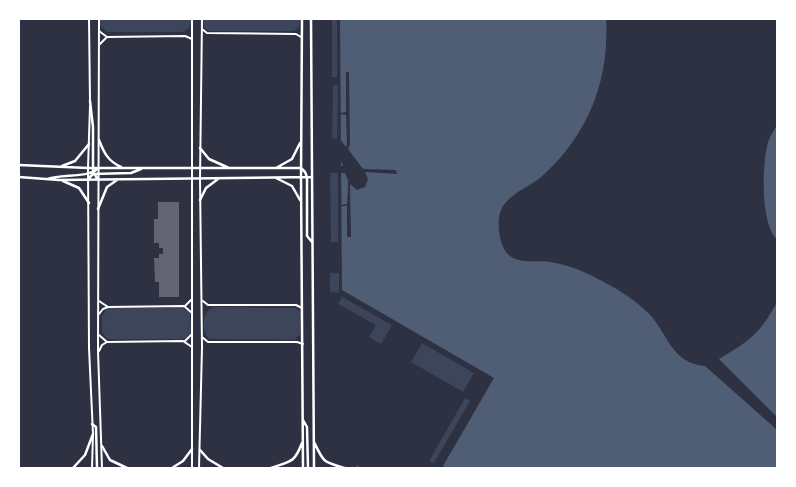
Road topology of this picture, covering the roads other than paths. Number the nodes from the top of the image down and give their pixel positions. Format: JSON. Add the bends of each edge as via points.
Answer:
{"nodes":[{"id":1,"x":89,"y":19,"type":"edge"},
{"id":2,"x":99,"y":19,"type":"edge"},
{"id":3,"x":192,"y":19,"type":"edge"},
{"id":4,"x":202,"y":19,"type":"edge"},
{"id":5,"x":302,"y":19,"type":"edge"},
{"id":6,"x":312,"y":19,"type":"edge"},
{"id":7,"x":202,"y":28,"type":"junction"},
{"id":8,"x":301,"y":29,"type":"junction"},
{"id":9,"x":192,"y":30,"type":"junction"},
{"id":10,"x":99,"y":31,"type":"junction"},
{"id":11,"x":207,"y":33,"type":"junction"},
{"id":12,"x":296,"y":34,"type":"junction"},
{"id":13,"x":185,"y":36,"type":"junction"},
{"id":14,"x":107,"y":37,"type":"junction"},
{"id":15,"x":301,"y":37,"type":"junction"},
{"id":16,"x":192,"y":39,"type":"junction"},
{"id":17,"x":202,"y":39,"type":"junction"},
{"id":18,"x":99,"y":45,"type":"junction"},
{"id":19,"x":90,"y":102,"type":"junction"},
{"id":20,"x":99,"y":140,"type":"junction"},
{"id":21,"x":301,"y":142,"type":"junction"},
{"id":22,"x":89,"y":144,"type":"junction"},
{"id":23,"x":200,"y":148,"type":"junction"},
{"id":24,"x":19,"y":165,"type":"edge"},
{"id":25,"x":59,"y":167,"type":"junction"},
{"id":26,"x":88,"y":168,"type":"junction"},
{"id":27,"x":93,"y":168,"type":"junction"},
{"id":28,"x":98,"y":168,"type":"junction"},
{"id":29,"x":122,"y":168,"type":"junction"},
{"id":30,"x":142,"y":168,"type":"junction"},
{"id":31,"x":192,"y":168,"type":"junction"},
{"id":32,"x":200,"y":168,"type":"junction"},
{"id":33,"x":230,"y":168,"type":"junction"},
{"id":34,"x":275,"y":168,"type":"junction"},
{"id":35,"x":301,"y":168,"type":"junction"},
{"id":36,"x":93,"y":174,"type":"junction"},
{"id":37,"x":98,"y":174,"type":"junction"},
{"id":38,"x":88,"y":175,"type":"junction"},
{"id":39,"x":19,"y":177,"type":"edge"},
{"id":40,"x":301,"y":177,"type":"junction"},
{"id":41,"x":307,"y":177,"type":"junction"},
{"id":42,"x":312,"y":177,"type":"junction"},
{"id":43,"x":274,"y":178,"type":"junction"},
{"id":44,"x":46,"y":179,"type":"junction"},
{"id":45,"x":88,"y":179,"type":"junction"},
{"id":46,"x":98,"y":179,"type":"junction"},
{"id":47,"x":118,"y":179,"type":"junction"},
{"id":48,"x":192,"y":179,"type":"junction"},
{"id":49,"x":200,"y":179,"type":"junction"},
{"id":50,"x":219,"y":179,"type":"junction"},
{"id":51,"x":59,"y":180,"type":"junction"},
{"id":52,"x":200,"y":200,"type":"junction"},
{"id":53,"x":301,"y":201,"type":"junction"},
{"id":54,"x":89,"y":203,"type":"junction"},
{"id":55,"x":98,"y":208,"type":"junction"},
{"id":56,"x":312,"y":242,"type":"junction"},
{"id":57,"x":192,"y":299,"type":"junction"},
{"id":58,"x":98,"y":300,"type":"junction"},
{"id":59,"x":202,"y":300,"type":"junction"},
{"id":60,"x":302,"y":300,"type":"junction"},
{"id":61,"x":208,"y":304,"type":"junction"},
{"id":62,"x":296,"y":305,"type":"junction"},
{"id":63,"x":108,"y":306,"type":"junction"},
{"id":64,"x":184,"y":306,"type":"junction"},
{"id":65,"x":302,"y":308,"type":"junction"},
{"id":66,"x":202,"y":310,"type":"junction"},
{"id":67,"x":192,"y":313,"type":"junction"},
{"id":68,"x":98,"y":315,"type":"junction"},
{"id":69,"x":98,"y":334,"type":"junction"},
{"id":70,"x":192,"y":334,"type":"junction"},
{"id":71,"x":303,"y":336,"type":"junction"},
{"id":72,"x":202,"y":337,"type":"junction"},
{"id":73,"x":107,"y":342,"type":"junction"},
{"id":74,"x":183,"y":342,"type":"junction"},
{"id":75,"x":208,"y":342,"type":"junction"},
{"id":76,"x":296,"y":342,"type":"junction"},
{"id":77,"x":303,"y":345,"type":"junction"},
{"id":78,"x":192,"y":347,"type":"junction"},
{"id":79,"x":202,"y":347,"type":"junction"},
{"id":80,"x":98,"y":351,"type":"junction"},
{"id":81,"x":303,"y":419,"type":"junction"},
{"id":82,"x":92,"y":424,"type":"junction"},
{"id":83,"x":93,"y":434,"type":"junction"},
{"id":84,"x":303,"y":439,"type":"junction"},
{"id":85,"x":313,"y":440,"type":"junction"},
{"id":86,"x":102,"y":446,"type":"junction"},
{"id":87,"x":192,"y":449,"type":"junction"},
{"id":88,"x":200,"y":450,"type":"junction"},
{"id":89,"x":73,"y":468,"type":"edge"},
{"id":90,"x":92,"y":468,"type":"edge"},
{"id":91,"x":97,"y":468,"type":"edge"},
{"id":92,"x":102,"y":468,"type":"edge"},
{"id":93,"x":127,"y":468,"type":"edge"},
{"id":94,"x":172,"y":468,"type":"edge"},
{"id":95,"x":192,"y":468,"type":"edge"},
{"id":96,"x":199,"y":468,"type":"edge"},
{"id":97,"x":223,"y":468,"type":"edge"},
{"id":98,"x":271,"y":468,"type":"edge"},
{"id":99,"x":303,"y":468,"type":"edge"},
{"id":100,"x":308,"y":468,"type":"edge"},
{"id":101,"x":315,"y":468,"type":"edge"},
{"id":102,"x":345,"y":468,"type":"edge"},
{"id":103,"x":358,"y":468,"type":"edge"},
{"id":104,"x":400,"y":468,"type":"edge"}],
"edges":[{"from":1,"to":19,"type":"street"},
{"from":2,"to":10,"type":"street"},
{"from":3,"to":9,"type":"street"},
{"from":4,"to":7,"type":"street"},
{"from":5,"to":8,"type":"street"},
{"from":6,"to":42,"type":"street"},
{"from":7,"to":11,"type":"street"},
{"from":7,"to":17,"type":"street"},
{"from":8,"to":12,"type":"street"},
{"from":8,"to":15,"type":"street"},
{"from":9,"to":13,"type":"street"},
{"from":9,"to":16,"type":"street"},
{"from":10,"to":14,"type":"street"},
{"from":10,"to":18,"type":"street"},
{"from":11,"to":12,"type":"street"},
{"from":11,"to":17,"type":"street"},
{"from":12,"to":15,"type":"street"},
{"from":13,"to":14,"type":"street"},
{"from":13,"to":16,"type":"street"},
{"from":14,"to":18,"type":"street"},
{"from":15,"to":21,"type":"street"},
{"from":16,"to":31,"type":"street"},
{"from":17,"to":23,"type":"street"},
{"from":18,"to":20,"type":"street"},
{"from":19,"to":22,"type":"street"},
{"from":19,"to":27,"type":"street"},
{"from":20,"to":28,"type":"street"},
{"from":20,"to":29,"type":"street","via":[[110,162]]},
{"from":21,"to":34,"type":"street","via":[[292,159]]},
{"from":21,"to":35,"type":"street"},
{"from":22,"to":25,"type":"street","via":[[75,161]]},
{"from":22,"to":26,"type":"street"},
{"from":23,"to":32,"type":"street"},
{"from":23,"to":33,"type":"street","via":[[209,160]]},
{"from":24,"to":25,"type":"street"},
{"from":25,"to":26,"type":"street"},
{"from":26,"to":27,"type":"street"},
{"from":26,"to":38,"type":"street"},
{"from":27,"to":28,"type":"street"},
{"from":27,"to":36,"type":"street"},
{"from":28,"to":29,"type":"street"},
{"from":28,"to":36,"type":"street"},
{"from":28,"to":37,"type":"street"},
{"from":29,"to":30,"type":"street"},
{"from":30,"to":31,"type":"street"},
{"from":30,"to":37,"type":"street","via":[[131,173]]},
{"from":31,"to":32,"type":"street"},
{"from":31,"to":48,"type":"street"},
{"from":32,"to":33,"type":"street"},
{"from":32,"to":49,"type":"street"},
{"from":33,"to":34,"type":"street"},
{"from":34,"to":35,"type":"street"},
{"from":35,"to":40,"type":"street"},
{"from":35,"to":41,"type":"street"},
{"from":36,"to":37,"type":"street"},
{"from":36,"to":38,"type":"street"},
{"from":36,"to":45,"type":"street"},
{"from":36,"to":46,"type":"street"},
{"from":37,"to":46,"type":"street"},
{"from":38,"to":44,"type":"street"},
{"from":38,"to":45,"type":"street"},
{"from":39,"to":44,"type":"street"},
{"from":40,"to":41,"type":"street"},
{"from":40,"to":43,"type":"street"},
{"from":40,"to":53,"type":"street"},
{"from":41,"to":42,"type":"street"},
{"from":41,"to":56,"type":"street","via":[[307,236]]},
{"from":42,"to":56,"type":"street"},
{"from":43,"to":50,"type":"street"},
{"from":43,"to":53,"type":"street","via":[[292,186]]},
{"from":44,"to":51,"type":"street"},
{"from":45,"to":46,"type":"street"},
{"from":45,"to":51,"type":"street"},
{"from":45,"to":54,"type":"street"},
{"from":46,"to":47,"type":"street"},
{"from":46,"to":55,"type":"street"},
{"from":47,"to":48,"type":"street"},
{"from":47,"to":55,"type":"street","via":[[107,187]]},
{"from":48,"to":49,"type":"street"},
{"from":48,"to":57,"type":"street"},
{"from":49,"to":50,"type":"street"},
{"from":49,"to":52,"type":"street"},
{"from":50,"to":52,"type":"street","via":[[206,188]]},
{"from":51,"to":54,"type":"street","via":[[79,188]]},
{"from":52,"to":59,"type":"street"},
{"from":53,"to":60,"type":"street"},
{"from":54,"to":82,"type":"street"},
{"from":55,"to":58,"type":"street"},
{"from":56,"to":85,"type":"street"},
{"from":57,"to":64,"type":"street"},
{"from":57,"to":67,"type":"street"},
{"from":58,"to":63,"type":"street"},
{"from":58,"to":68,"type":"street"},
{"from":59,"to":61,"type":"street"},
{"from":59,"to":66,"type":"street"},
{"from":60,"to":62,"type":"street"},
{"from":60,"to":65,"type":"street"},
{"from":61,"to":62,"type":"street"},
{"from":61,"to":66,"type":"street"},
{"from":62,"to":65,"type":"street"},
{"from":63,"to":64,"type":"street"},
{"from":63,"to":68,"type":"street"},
{"from":64,"to":67,"type":"street"},
{"from":65,"to":71,"type":"street"},
{"from":66,"to":72,"type":"street"},
{"from":67,"to":70,"type":"street"},
{"from":68,"to":69,"type":"street"},
{"from":69,"to":73,"type":"street"},
{"from":69,"to":80,"type":"street"},
{"from":70,"to":74,"type":"street"},
{"from":70,"to":78,"type":"street"},
{"from":71,"to":76,"type":"street"},
{"from":71,"to":77,"type":"street"},
{"from":72,"to":75,"type":"street"},
{"from":72,"to":79,"type":"street"},
{"from":73,"to":74,"type":"street"},
{"from":73,"to":80,"type":"street"},
{"from":74,"to":78,"type":"street"},
{"from":75,"to":76,"type":"street"},
{"from":75,"to":79,"type":"street"},
{"from":76,"to":77,"type":"street"},
{"from":77,"to":81,"type":"street"},
{"from":78,"to":87,"type":"street"},
{"from":79,"to":88,"type":"street"},
{"from":80,"to":86,"type":"street"},
{"from":81,"to":84,"type":"street"},
{"from":81,"to":100,"type":"street","via":[[307,427]]},
{"from":82,"to":83,"type":"street"},
{"from":82,"to":91,"type":"street","via":[[96,427]]},
{"from":83,"to":89,"type":"street","via":[[85,455]]},
{"from":83,"to":90,"type":"street"},
{"from":84,"to":98,"type":"street","via":[[292,461]]},
{"from":84,"to":99,"type":"street"},
{"from":85,"to":101,"type":"street"},
{"from":85,"to":102,"type":"street","via":[[324,461]]},
{"from":86,"to":92,"type":"street"},
{"from":86,"to":93,"type":"street","via":[[110,460]]},
{"from":87,"to":94,"type":"street"},
{"from":87,"to":95,"type":"street"},
{"from":88,"to":96,"type":"street"},
{"from":88,"to":97,"type":"street"},
{"from":101,"to":102,"type":"street"},
{"from":102,"to":103,"type":"street"},
{"from":103,"to":104,"type":"street"}]}
